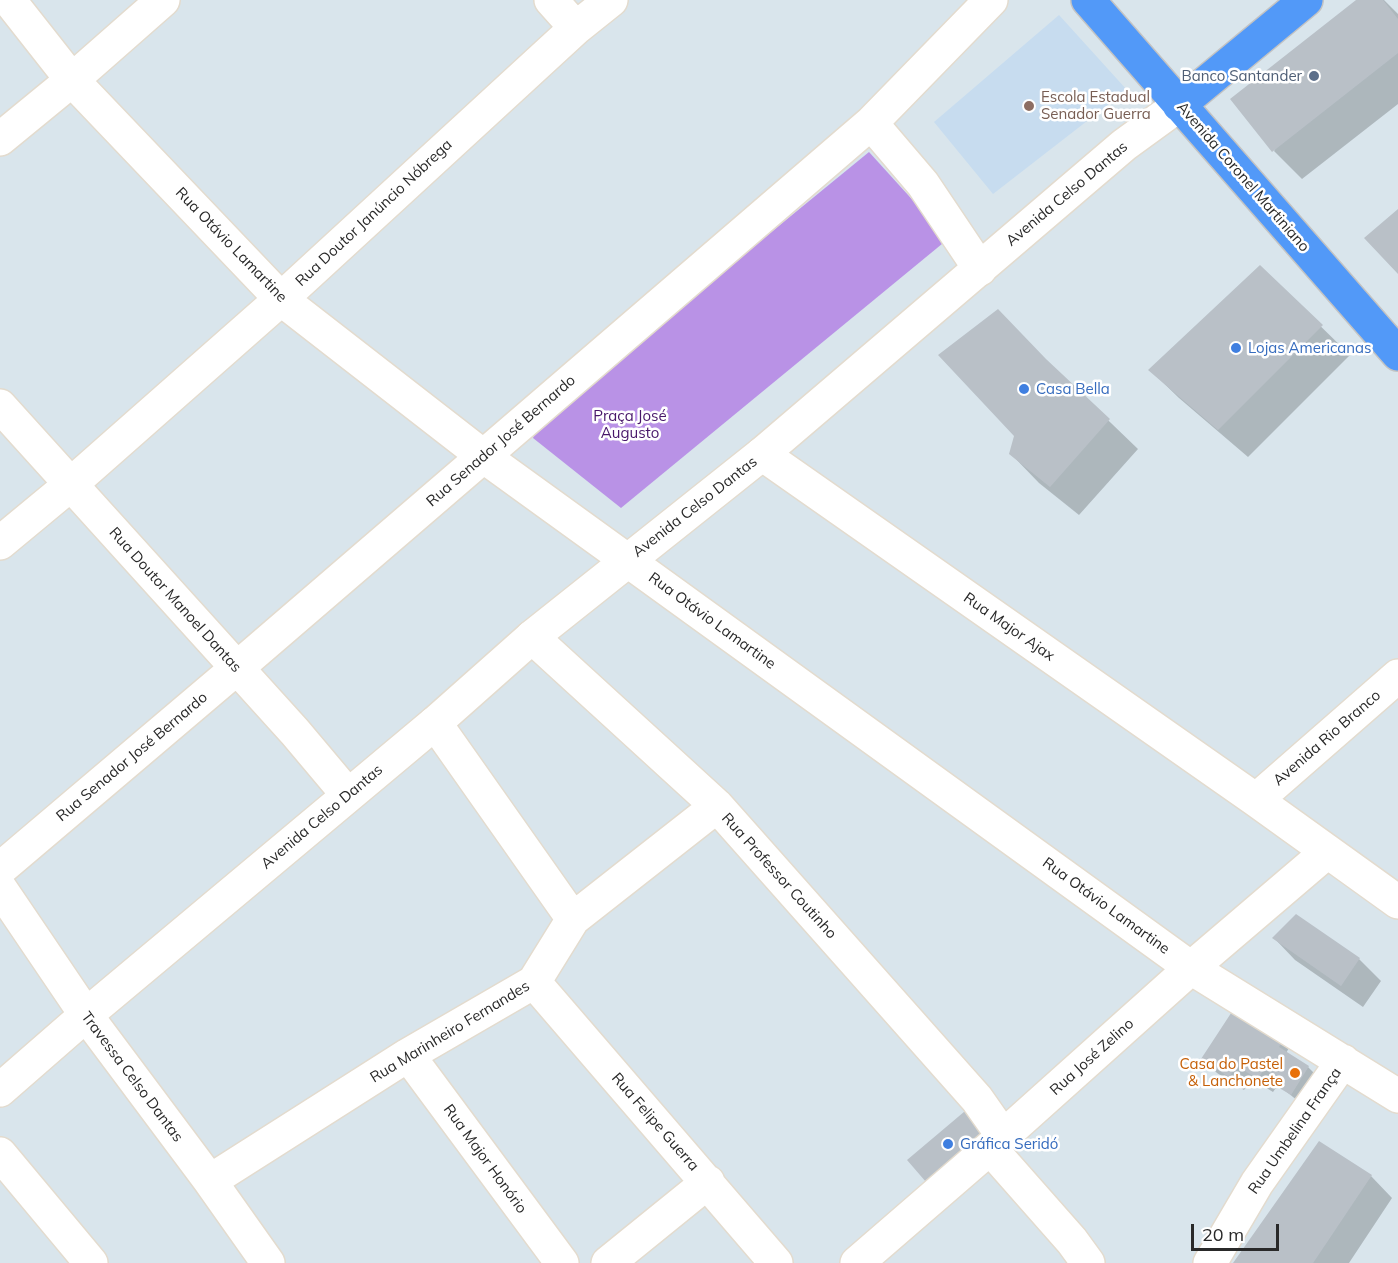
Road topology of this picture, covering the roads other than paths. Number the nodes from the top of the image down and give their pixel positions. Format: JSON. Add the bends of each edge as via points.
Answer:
{"nodes":[{"id":1,"x":9,"y":0,"type":"edge"},
{"id":2,"x":163,"y":0,"type":"edge"},
{"id":3,"x":551,"y":0,"type":"edge"},
{"id":4,"x":611,"y":0,"type":"edge"},
{"id":5,"x":991,"y":0,"type":"edge"},
{"id":6,"x":1088,"y":0,"type":"edge"},
{"id":7,"x":1306,"y":0,"type":"edge"},
{"id":8,"x":576,"y":28,"type":"junction"},
{"id":9,"x":72,"y":80,"type":"junction"},
{"id":10,"x":1179,"y":105,"type":"junction"},
{"id":11,"x":871,"y":123,"type":"junction"},
{"id":12,"x":0,"y":139,"type":"edge"},
{"id":13,"x":980,"y":269,"type":"junction"},
{"id":14,"x":281,"y":299,"type":"junction"},
{"id":15,"x":1398,"y":354,"type":"edge"},
{"id":16,"x":0,"y":406,"type":"edge"},
{"id":17,"x":762,"y":454,"type":"junction"},
{"id":18,"x":483,"y":456,"type":"junction"},
{"id":19,"x":70,"y":485,"type":"junction"},
{"id":20,"x":0,"y":543,"type":"edge"},
{"id":21,"x":628,"y":560,"type":"junction"},
{"id":22,"x":532,"y":637,"type":"junction"},
{"id":23,"x":237,"y":668,"type":"junction"},
{"id":24,"x":1398,"y":676,"type":"edge"},
{"id":25,"x":435,"y":723,"type":"junction"},
{"id":26,"x":348,"y":795,"type":"junction"},
{"id":27,"x":1256,"y":800,"type":"junction"},
{"id":28,"x":717,"y":806,"type":"junction"},
{"id":29,"x":1327,"y":852,"type":"junction"},
{"id":30,"x":0,"y":869,"type":"edge"},
{"id":31,"x":0,"y":888,"type":"edge"},
{"id":32,"x":1398,"y":902,"type":"edge"},
{"id":33,"x":573,"y":919,"type":"junction"},
{"id":34,"x":1191,"y":968,"type":"junction"},
{"id":35,"x":534,"y":982,"type":"junction"},
{"id":36,"x":86,"y":1015,"type":"junction"},
{"id":37,"x":408,"y":1055,"type":"junction"},
{"id":38,"x":1343,"y":1061,"type":"junction"},
{"id":39,"x":0,"y":1090,"type":"edge"},
{"id":40,"x":1398,"y":1096,"type":"edge"},
{"id":41,"x":997,"y":1142,"type":"junction"},
{"id":42,"x":0,"y":1154,"type":"edge"},
{"id":43,"x":210,"y":1181,"type":"junction"},
{"id":44,"x":708,"y":1182,"type":"junction"},
{"id":45,"x":91,"y":1263,"type":"edge"},
{"id":46,"x":268,"y":1263,"type":"edge"},
{"id":47,"x":562,"y":1263,"type":"edge"},
{"id":48,"x":608,"y":1263,"type":"edge"},
{"id":49,"x":776,"y":1263,"type":"edge"},
{"id":50,"x":857,"y":1263,"type":"edge"},
{"id":51,"x":1088,"y":1263,"type":"edge"},
{"id":52,"x":1210,"y":1263,"type":"edge"}],
"edges":[{"from":1,"to":9,"type":"street","name":"Rua Otávio Lamartine"},
{"from":2,"to":9,"type":"street"},
{"from":3,"to":8,"type":"street"},
{"from":4,"to":8,"type":"street","name":"Rua Doutor Janúncio Nóbrega"},
{"from":5,"to":11,"type":"street","name":"Rua Senador José Bernardo"},
{"from":6,"to":10,"type":"main road","name":"Avenida Coronel Martiniano"},
{"from":7,"to":10,"type":"main road","name":"Avenida Celso Dantas"},
{"from":8,"to":14,"type":"street","name":"Rua Doutor Janúncio Nóbrega"},
{"from":9,"to":12,"type":"street"},
{"from":9,"to":14,"type":"street","name":"Rua Otávio Lamartine"},
{"from":10,"to":13,"type":"street","name":"Avenida Celso Dantas","via":[[1124,145]]},
{"from":10,"to":15,"type":"main road","name":"Avenida Coronel Martiniano"},
{"from":11,"to":13,"type":"street","via":[[923,184]]},
{"from":11,"to":18,"type":"street","name":"Rua Senador José Bernardo"},
{"from":13,"to":17,"type":"street","name":"Avenida Celso Dantas"},
{"from":14,"to":18,"type":"street","name":"Rua Otávio Lamartine"},
{"from":14,"to":19,"type":"street","name":"Rua Doutor Janúncio Nóbrega"},
{"from":16,"to":19,"type":"street","name":"Rua Doutor Manoel Dantas"},
{"from":17,"to":21,"type":"street","name":"Avenida Celso Dantas"},
{"from":17,"to":27,"type":"street","name":"Rua Major Ajax"},
{"from":18,"to":21,"type":"street","name":"Rua Otávio Lamartine"},
{"from":18,"to":23,"type":"street","name":"Rua Senador José Bernardo"},
{"from":19,"to":20,"type":"street","name":"Rua Doutor Janúncio Nóbrega"},
{"from":19,"to":23,"type":"street","name":"Rua Doutor Manoel Dantas"},
{"from":21,"to":22,"type":"street","name":"Avenida Celso Dantas"},
{"from":21,"to":34,"type":"street","name":"Rua Otávio Lamartine"},
{"from":22,"to":25,"type":"street","name":"Avenida Celso Dantas"},
{"from":22,"to":28,"type":"street","name":"Rua Professor Coutinho"},
{"from":23,"to":26,"type":"street","name":"Rua Doutor Manoel Dantas"},
{"from":23,"to":30,"type":"street","name":"Rua Senador José Bernardo"},
{"from":24,"to":27,"type":"street","name":"Avenida Rio Branco"},
{"from":25,"to":26,"type":"street","name":"Avenida Celso Dantas"},
{"from":25,"to":33,"type":"street"},
{"from":26,"to":36,"type":"street","name":"Avenida Celso Dantas"},
{"from":27,"to":29,"type":"street","name":"Rua Major Ajax"},
{"from":28,"to":33,"type":"street","name":"Rua Marinheiro Fernandes"},
{"from":28,"to":41,"type":"street","name":"Rua Professor Coutinho","via":[[969,1090]]},
{"from":29,"to":32,"type":"street","name":"Rua Major Ajax"},
{"from":29,"to":34,"type":"street","name":"Rua José Zelino"},
{"from":31,"to":36,"type":"street","name":"Travessa Celso Dantas"},
{"from":33,"to":35,"type":"street","name":"Rua Marinheiro Fernandes"},
{"from":34,"to":38,"type":"street","name":"Rua Otávio Lamartine"},
{"from":34,"to":41,"type":"street","name":"Rua José Zelino"},
{"from":35,"to":37,"type":"street","name":"Rua Marinheiro Fernandes"},
{"from":35,"to":44,"type":"street","name":"Rua Felipe Guerra"},
{"from":36,"to":39,"type":"street","name":"Avenida Celso Dantas"},
{"from":36,"to":43,"type":"street","name":"Travessa Celso Dantas"},
{"from":37,"to":43,"type":"street","name":"Rua Marinheiro Fernandes"},
{"from":37,"to":47,"type":"street","name":"Rua Major Honório"},
{"from":38,"to":40,"type":"street","name":"Rua Otávio Lamartine"},
{"from":38,"to":52,"type":"street","name":"Rua Umbelina França","via":[[1257,1183]]},
{"from":41,"to":50,"type":"street","name":"Rua José Zelino"},
{"from":41,"to":51,"type":"street","name":"Rua Professor Coutinho"},
{"from":42,"to":45,"type":"street"},
{"from":43,"to":46,"type":"street","name":"Travessa Celso Dantas"},
{"from":44,"to":48,"type":"street"},
{"from":44,"to":49,"type":"street","name":"Rua Felipe Guerra"}]}
